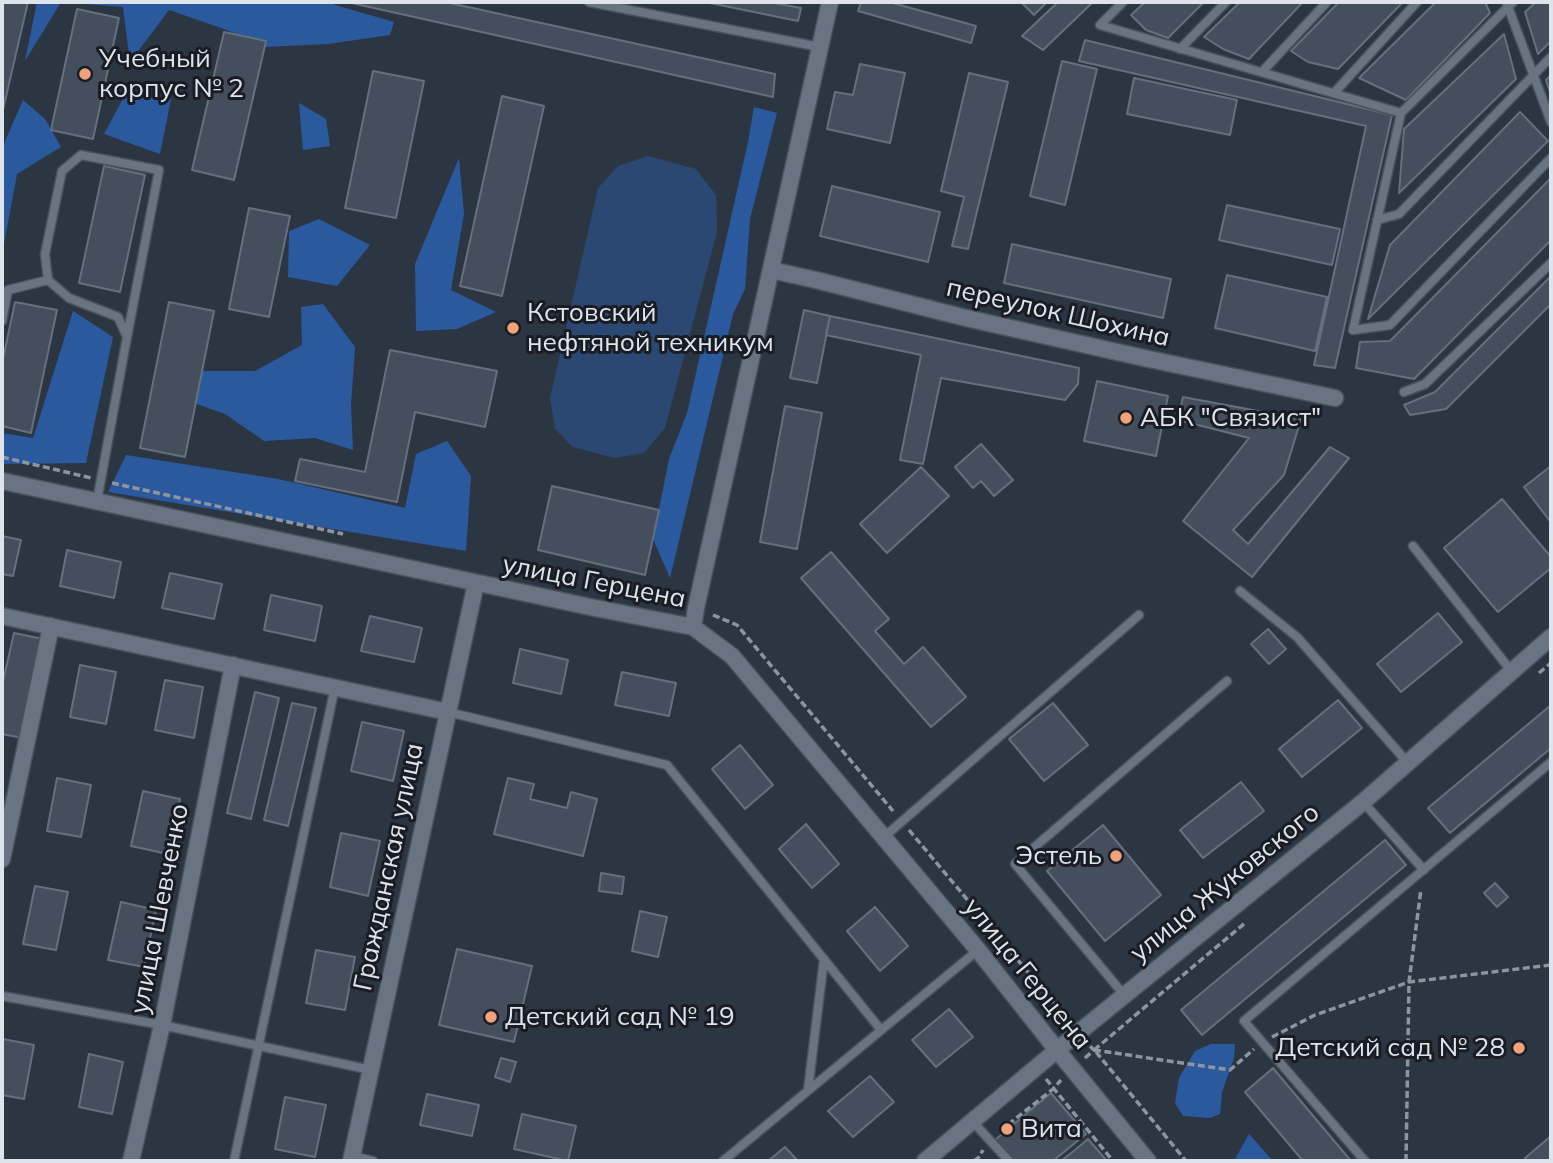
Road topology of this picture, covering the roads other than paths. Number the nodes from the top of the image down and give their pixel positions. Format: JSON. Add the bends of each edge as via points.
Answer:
{"nodes":[{"id":1,"x":589,"y":2,"type":"edge"},
{"id":2,"x":830,"y":2,"type":"edge"},
{"id":3,"x":1123,"y":2,"type":"edge"},
{"id":4,"x":1226,"y":2,"type":"edge"},
{"id":5,"x":1327,"y":2,"type":"edge"},
{"id":6,"x":1417,"y":2,"type":"edge"},
{"id":7,"x":1510,"y":3,"type":"edge"},
{"id":8,"x":820,"y":47,"type":"junction"},
{"id":9,"x":1180,"y":49,"type":"junction"},
{"id":10,"x":1551,"y":57,"type":"edge"},
{"id":11,"x":1262,"y":72,"type":"junction"},
{"id":12,"x":1534,"y":75,"type":"junction"},
{"id":13,"x":1334,"y":93,"type":"junction"},
{"id":14,"x":1401,"y":113,"type":"junction"},
{"id":15,"x":1551,"y":122,"type":"edge"},
{"id":16,"x":1551,"y":158,"type":"edge"},
{"id":17,"x":1377,"y":220,"type":"junction"},
{"id":18,"x":1551,"y":263,"type":"edge"},
{"id":19,"x":771,"y":271,"type":"junction"},
{"id":20,"x":48,"y":280,"type":"junction"},
{"id":21,"x":2,"y":321,"type":"edge"},
{"id":22,"x":127,"y":337,"type":"junction"},
{"id":23,"x":1404,"y":392,"type":"dead end"},
{"id":24,"x":1335,"y":398,"type":"dead end"},
{"id":25,"x":2,"y":481,"type":"edge"},
{"id":26,"x":97,"y":501,"type":"junction"},
{"id":27,"x":1413,"y":546,"type":"dead end"},
{"id":28,"x":476,"y":583,"type":"junction"},
{"id":29,"x":1240,"y":590,"type":"dead end"},
{"id":30,"x":1139,"y":615,"type":"dead end"},
{"id":31,"x":2,"y":616,"type":"edge"},
{"id":32,"x":51,"y":626,"type":"junction"},
{"id":33,"x":693,"y":627,"type":"junction"},
{"id":34,"x":1551,"y":637,"type":"edge"},
{"id":35,"x":233,"y":666,"type":"junction"},
{"id":36,"x":1512,"y":672,"type":"junction"},
{"id":37,"x":1227,"y":681,"type":"dead end"},
{"id":38,"x":335,"y":687,"type":"junction"},
{"id":39,"x":448,"y":712,"type":"junction"},
{"id":40,"x":1551,"y":762,"type":"edge"},
{"id":41,"x":1408,"y":763,"type":"junction"},
{"id":42,"x":1363,"y":803,"type":"junction"},
{"id":43,"x":884,"y":837,"type":"junction"},
{"id":44,"x":2,"y":859,"type":"edge"},
{"id":45,"x":1424,"y":870,"type":"junction"},
{"id":46,"x":978,"y":950,"type":"junction"},
{"id":47,"x":824,"y":959,"type":"junction"},
{"id":48,"x":2,"y":996,"type":"edge"},
{"id":49,"x":1125,"y":996,"type":"junction"},
{"id":50,"x":162,"y":1025,"type":"junction"},
{"id":51,"x":881,"y":1030,"type":"junction"},
{"id":52,"x":259,"y":1045,"type":"junction"},
{"id":53,"x":1057,"y":1050,"type":"junction"},
{"id":54,"x":371,"y":1070,"type":"junction"},
{"id":55,"x":808,"y":1090,"type":"junction"},
{"id":56,"x":973,"y":1122,"type":"junction"},
{"id":57,"x":352,"y":1159,"type":"edge"},
{"id":58,"x":131,"y":1161,"type":"edge"},
{"id":59,"x":234,"y":1161,"type":"edge"},
{"id":60,"x":373,"y":1161,"type":"edge"},
{"id":61,"x":723,"y":1161,"type":"edge"},
{"id":62,"x":925,"y":1161,"type":"edge"},
{"id":63,"x":1009,"y":1161,"type":"edge"},
{"id":64,"x":1149,"y":1161,"type":"edge"},
{"id":65,"x":1365,"y":1161,"type":"edge"}],
"edges":[{"from":1,"to":8,"type":"lane"},
{"from":2,"to":8,"type":"street"},
{"from":3,"to":9,"type":"lane","via":[[1100,26]]},
{"from":4,"to":9,"type":"lane"},
{"from":5,"to":11,"type":"lane"},
{"from":6,"to":13,"type":"lane"},
{"from":7,"to":12,"type":"lane"},
{"from":7,"to":14,"type":"lane"},
{"from":8,"to":19,"type":"street"},
{"from":9,"to":11,"type":"lane"},
{"from":10,"to":12,"type":"lane"},
{"from":11,"to":13,"type":"lane"},
{"from":12,"to":15,"type":"lane"},
{"from":12,"to":17,"type":"lane","via":[[1399,214]]},
{"from":13,"to":14,"type":"lane"},
{"from":14,"to":17,"type":"lane"},
{"from":16,"to":17,"type":"lane","via":[[1390,325],[1353,330]]},
{"from":18,"to":23,"type":"lane","via":[[1425,384]]},
{"from":19,"to":24,"type":"street","name":"переулок Шохина"},
{"from":19,"to":33,"type":"street"},
{"from":20,"to":21,"type":"lane","via":[[8,290]]},
{"from":20,"to":22,"type":"lane","via":[[69,298],[118,317]]},
{"from":20,"to":22,"type":"lane","via":[[45,254],[62,171],[81,155],[159,170]]},
{"from":22,"to":26,"type":"lane"},
{"from":25,"to":26,"type":"street","name":"улица Герцена"},
{"from":26,"to":28,"type":"street","name":"улица Герцена"},
{"from":27,"to":36,"type":"lane"},
{"from":28,"to":33,"type":"street","name":"улица Герцена"},
{"from":28,"to":39,"type":"street","name":"Гражданская улица"},
{"from":29,"to":41,"type":"lane","via":[[1297,637]]},
{"from":30,"to":43,"type":"lane"},
{"from":31,"to":32,"type":"street"},
{"from":32,"to":35,"type":"street"},
{"from":32,"to":44,"type":"street"},
{"from":33,"to":43,"type":"street","name":"улица Герцена","via":[[732,656]]},
{"from":34,"to":36,"type":"street","name":"улица Жуковского"},
{"from":35,"to":38,"type":"street"},
{"from":35,"to":50,"type":"street","name":"улица Шевченко"},
{"from":36,"to":41,"type":"street","name":"улица Жуковского"},
{"from":37,"to":49,"type":"lane","via":[[1015,864]]},
{"from":38,"to":39,"type":"street"},
{"from":38,"to":52,"type":"lane"},
{"from":39,"to":47,"type":"lane","via":[[667,765]]},
{"from":39,"to":54,"type":"street","name":"Гражданская улица"},
{"from":40,"to":45,"type":"lane"},
{"from":41,"to":42,"type":"street","name":"улица Жуковского"},
{"from":42,"to":45,"type":"lane"},
{"from":42,"to":49,"type":"street","name":"улица Жуковского"},
{"from":43,"to":46,"type":"street","name":"улица Герцена"},
{"from":45,"to":65,"type":"lane","via":[[1244,1021]]},
{"from":46,"to":51,"type":"lane"},
{"from":46,"to":53,"type":"street","name":"улица Герцена"},
{"from":47,"to":51,"type":"lane"},
{"from":47,"to":55,"type":"lane"},
{"from":48,"to":50,"type":"lane"},
{"from":49,"to":53,"type":"street","name":"улица Жуковского"},
{"from":50,"to":52,"type":"lane"},
{"from":50,"to":58,"type":"street","name":"улица Шевченко"},
{"from":51,"to":55,"type":"lane"},
{"from":52,"to":54,"type":"lane"},
{"from":52,"to":59,"type":"lane"},
{"from":53,"to":56,"type":"street","name":"улица Жуковского"},
{"from":53,"to":64,"type":"street","name":"улица Герцена"},
{"from":54,"to":57,"type":"street","name":"Гражданская улица"},
{"from":55,"to":61,"type":"lane"},
{"from":56,"to":62,"type":"street","name":"улица Жуковского"},
{"from":56,"to":63,"type":"lane"},
{"from":57,"to":60,"type":"lane"}]}
